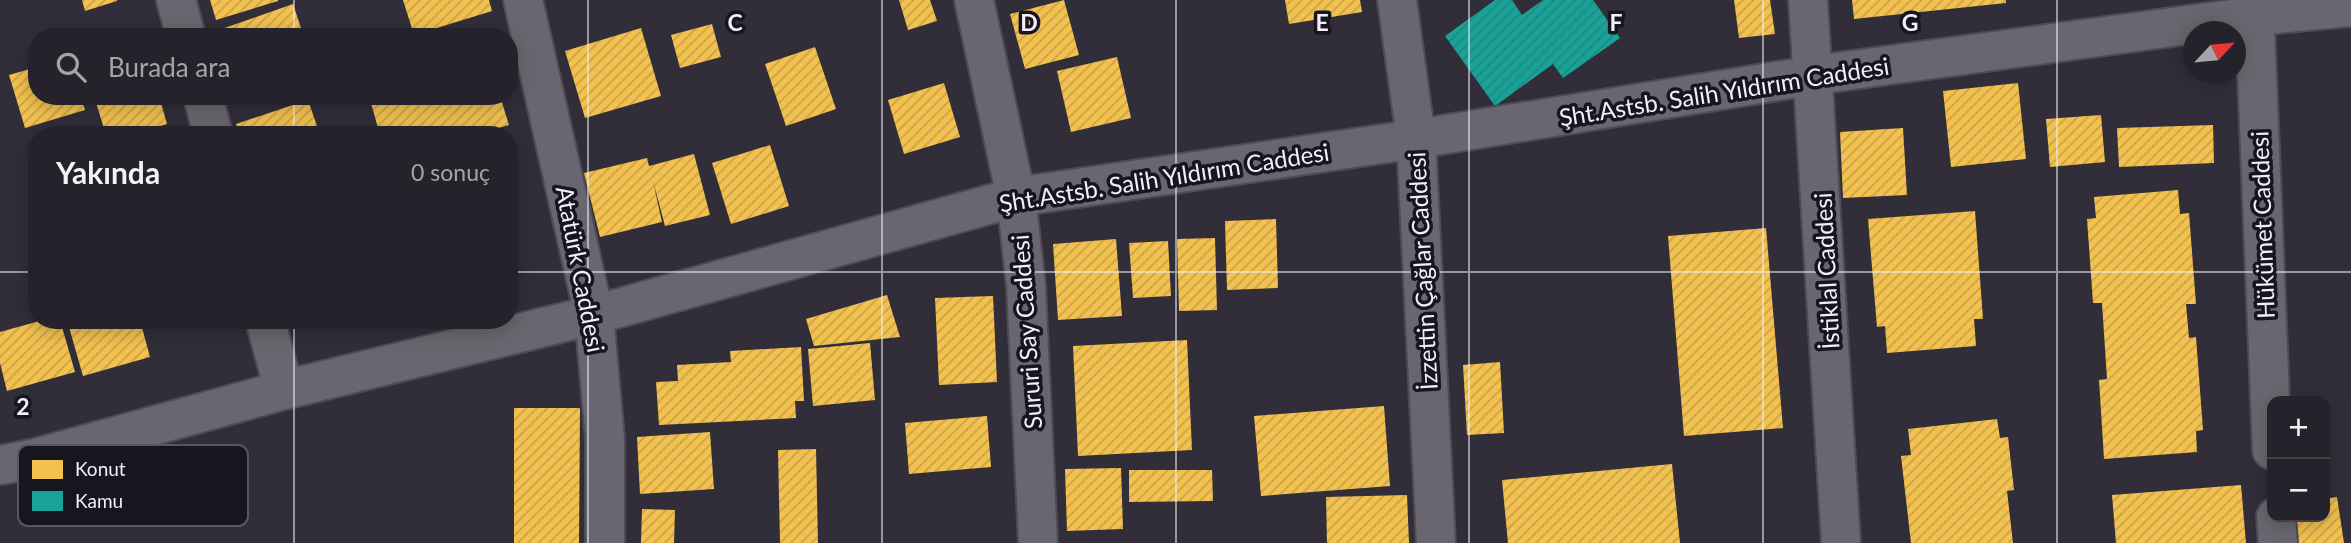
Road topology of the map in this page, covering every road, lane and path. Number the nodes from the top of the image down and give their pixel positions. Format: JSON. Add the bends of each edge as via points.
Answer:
{"nodes":[{"id":1,"x":176,"y":0,"type":"edge"},
{"id":2,"x":523,"y":0,"type":"edge"},
{"id":3,"x":974,"y":0,"type":"edge"},
{"id":4,"x":1396,"y":0,"type":"edge"},
{"id":5,"x":1808,"y":0,"type":"edge"},
{"id":6,"x":2351,"y":7,"type":"edge"},
{"id":7,"x":2254,"y":8,"type":"edge"},
{"id":8,"x":184,"y":28,"type":"edge"},
{"id":9,"x":1815,"y":75,"type":"junction"},
{"id":10,"x":206,"y":105,"type":"edge"},
{"id":11,"x":211,"y":126,"type":"edge"},
{"id":12,"x":1416,"y":139,"type":"junction"},
{"id":13,"x":1016,"y":197,"type":"junction"},
{"id":14,"x":594,"y":315,"type":"junction"},
{"id":15,"x":267,"y":329,"type":"edge"},
{"id":16,"x":284,"y":390,"type":"junction"},
{"id":17,"x":2270,"y":396,"type":"edge"},
{"id":18,"x":83,"y":445,"type":"edge"},
{"id":19,"x":18,"y":462,"type":"edge"},
{"id":20,"x":0,"y":465,"type":"edge"},
{"id":21,"x":2276,"y":522,"type":"edge"},
{"id":22,"x":605,"y":543,"type":"edge"},
{"id":23,"x":1038,"y":543,"type":"edge"},
{"id":24,"x":1436,"y":543,"type":"edge"},
{"id":25,"x":1841,"y":543,"type":"edge"},
{"id":26,"x":2278,"y":543,"type":"edge"}],
"edges":[{"from":1,"to":8,"type":"street"},
{"from":2,"to":14,"type":"street","name":"Atatürk Caddesi"},
{"from":3,"to":13,"type":"street","name":"Sururi Say Caddesi"},
{"from":4,"to":12,"type":"street","name":"İzzettin Çağlar Caddesi"},
{"from":5,"to":9,"type":"street","name":"İstiklal Caddesi"},
{"from":6,"to":7,"type":"street","name":"Şht.Astsb. Salih Yıldırım Caddesi"},
{"from":7,"to":9,"type":"street","name":"Şht.Astsb. Salih Yıldırım Caddesi"},
{"from":7,"to":17,"type":"street","name":"Hükümet Caddesi"},
{"from":9,"to":12,"type":"street","name":"Şht.Astsb. Salih Yıldırım Caddesi"},
{"from":9,"to":25,"type":"street","name":"İstiklal Caddesi"},
{"from":10,"to":11,"type":"street"},
{"from":12,"to":13,"type":"street","name":"Şht.Astsb. Salih Yıldırım Caddesi"},
{"from":12,"to":24,"type":"street","name":"İzzettin Çağlar Caddesi"},
{"from":13,"to":14,"type":"street","name":"Şht.Astsb. Salih Yıldırım Caddesi"},
{"from":13,"to":23,"type":"street","name":"Sururi Say Caddesi","via":[[1026,286]]},
{"from":14,"to":16,"type":"street","name":"Şht.Astsb. Salih Yıldırım Caddesi"},
{"from":14,"to":22,"type":"street","name":"Atatürk Caddesi","via":[[605,439]]},
{"from":15,"to":16,"type":"street"},
{"from":16,"to":18,"type":"street","name":"Şht.Astsb. Salih Yıldırım Caddesi"},
{"from":19,"to":20,"type":"street","name":"Şht.Astsb. Salih Yıldırım Caddesi"},
{"from":21,"to":26,"type":"street"}]}
